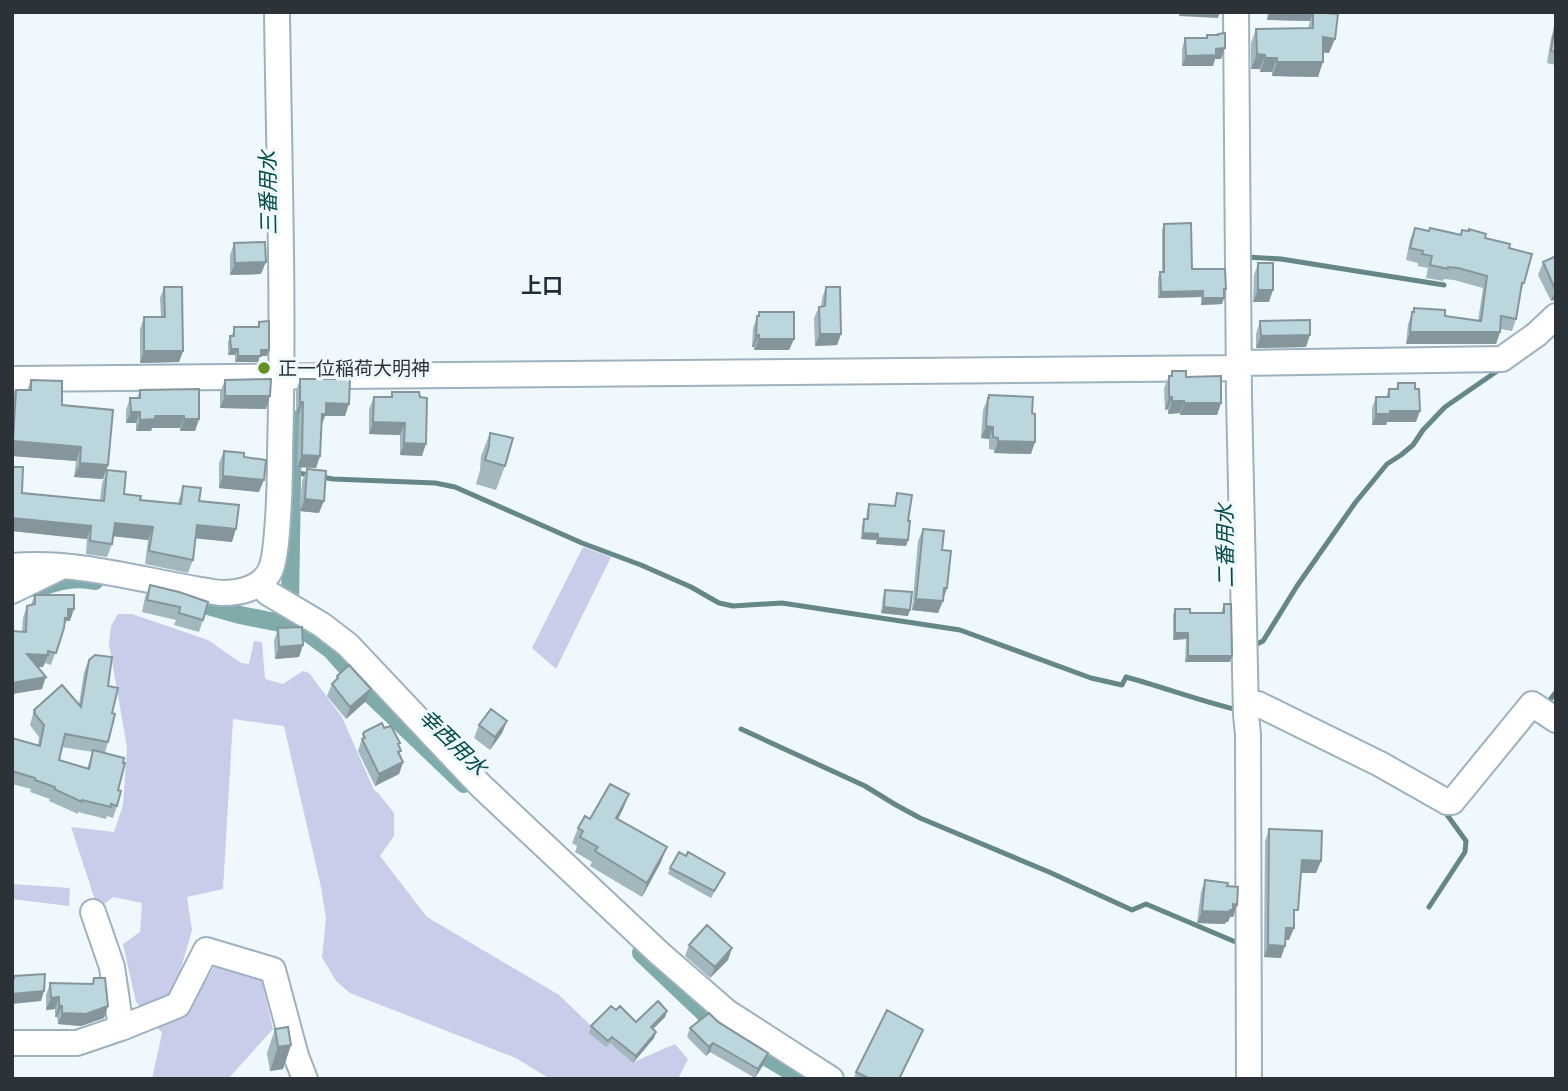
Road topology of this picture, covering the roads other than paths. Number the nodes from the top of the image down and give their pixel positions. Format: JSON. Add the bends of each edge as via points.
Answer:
{"nodes":[{"id":1,"x":277,"y":12,"type":"edge"},
{"id":2,"x":1237,"y":12,"type":"edge"},
{"id":3,"x":1556,"y":316,"type":"edge"},
{"id":4,"x":1245,"y":364,"type":"junction"},
{"id":5,"x":282,"y":377,"type":"junction"},
{"id":6,"x":12,"y":379,"type":"edge"},
{"id":7,"x":12,"y":566,"type":"edge"},
{"id":8,"x":62,"y":566,"type":"junction"},
{"id":9,"x":260,"y":584,"type":"junction"},
{"id":10,"x":12,"y":591,"type":"edge"},
{"id":11,"x":1246,"y":702,"type":"junction"},
{"id":12,"x":1552,"y":710,"type":"edge"},
{"id":13,"x":93,"y":912,"type":"dead end"},
{"id":14,"x":121,"y":1028,"type":"junction"},
{"id":15,"x":12,"y":1043,"type":"edge"},
{"id":16,"x":305,"y":1079,"type":"edge"},
{"id":17,"x":831,"y":1079,"type":"edge"},
{"id":18,"x":1249,"y":1079,"type":"edge"}],
"edges":[{"from":1,"to":5,"type":"street"},
{"from":2,"to":4,"type":"street"},
{"from":3,"to":4,"type":"street","via":[[1502,359]]},
{"from":4,"to":5,"type":"street"},
{"from":4,"to":11,"type":"street"},
{"from":5,"to":6,"type":"street"},
{"from":5,"to":9,"type":"street","via":[[279,516],[272,567]]},
{"from":7,"to":8,"type":"street"},
{"from":8,"to":9,"type":"street","via":[[221,593]]},
{"from":8,"to":10,"type":"street"},
{"from":9,"to":17,"type":"street","via":[[348,645],[481,786],[659,953],[738,1020]]},
{"from":11,"to":12,"type":"street","via":[[1380,764],[1447,802],[1452,802],[1532,704]]},
{"from":11,"to":18,"type":"street"},
{"from":13,"to":14,"type":"street","via":[[111,967]]},
{"from":14,"to":15,"type":"street","via":[[77,1043]]},
{"from":14,"to":16,"type":"street","via":[[178,1005],[206,950],[273,970]]}]}
